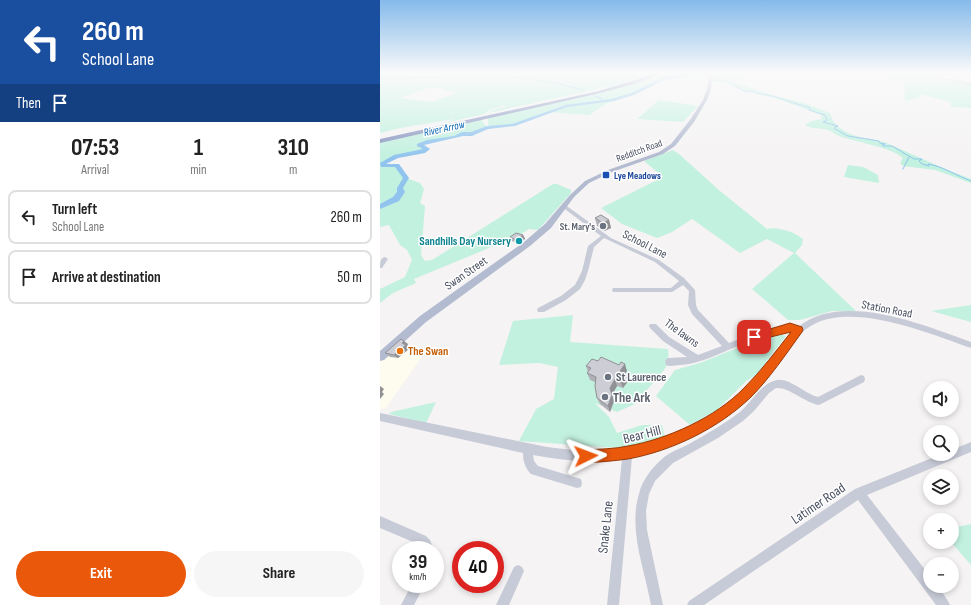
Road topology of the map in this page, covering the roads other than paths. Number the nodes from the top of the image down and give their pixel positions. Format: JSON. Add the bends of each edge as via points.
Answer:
{"nodes":[{"id":1,"x":549,"y":101,"type":"edge"},
{"id":2,"x":552,"y":101,"type":"edge"},
{"id":3,"x":704,"y":101,"type":"edge"},
{"id":4,"x":492,"y":114,"type":"junction"},
{"id":5,"x":380,"y":139,"type":"edge"},
{"id":6,"x":564,"y":206,"type":"junction"},
{"id":7,"x":604,"y":236,"type":"junction"},
{"id":8,"x":385,"y":259,"type":"dead end"},
{"id":9,"x":380,"y":266,"type":"edge"},
{"id":10,"x":683,"y":281,"type":"junction"},
{"id":11,"x":615,"y":290,"type":"dead end"},
{"id":12,"x":541,"y":310,"type":"dead end"},
{"id":13,"x":653,"y":326,"type":"dead end"},
{"id":14,"x":798,"y":330,"type":"junction"},
{"id":15,"x":971,"y":345,"type":"edge"},
{"id":16,"x":728,"y":347,"type":"junction"},
{"id":17,"x":380,"y":357,"type":"edge"},
{"id":18,"x":697,"y":359,"type":"junction"},
{"id":19,"x":669,"y":362,"type":"dead end"},
{"id":20,"x":861,"y":379,"type":"dead end"},
{"id":21,"x":748,"y":392,"type":"junction"},
{"id":22,"x":756,"y":400,"type":"junction"},
{"id":23,"x":380,"y":417,"type":"edge"},
{"id":24,"x":971,"y":447,"type":"edge"},
{"id":25,"x":529,"y":450,"type":"junction"},
{"id":26,"x":627,"y":453,"type":"junction"},
{"id":27,"x":577,"y":483,"type":"dead end"},
{"id":28,"x":859,"y":493,"type":"junction"},
{"id":29,"x":380,"y":522,"type":"edge"},
{"id":30,"x":423,"y":541,"type":"edge"},
{"id":31,"x":518,"y":571,"type":"dead end"},
{"id":32,"x":923,"y":577,"type":"edge"},
{"id":33,"x":414,"y":593,"type":"edge"},
{"id":34,"x":935,"y":593,"type":"edge"},
{"id":35,"x":407,"y":605,"type":"edge"},
{"id":36,"x":502,"y":605,"type":"edge"},
{"id":37,"x":613,"y":605,"type":"edge"},
{"id":38,"x":656,"y":605,"type":"edge"},
{"id":39,"x":693,"y":605,"type":"edge"},
{"id":40,"x":944,"y":605,"type":"edge"}],
"edges":[{"from":1,"to":4,"type":"highway"},
{"from":2,"to":4,"type":"highway"},
{"from":3,"to":6,"type":"main road","name":"Redditch Road","via":[[674,145],[661,153],[593,178],[578,189]]},
{"from":4,"to":5,"type":"highway"},
{"from":6,"to":7,"type":"street","name":"School Lane"},
{"from":6,"to":17,"type":"main road","name":"Swan Street","via":[[548,226],[527,244],[423,319]]},
{"from":7,"to":10,"type":"street","name":"School Lane","via":[[653,259]]},
{"from":7,"to":12,"type":"street","name":"School Lane","via":[[591,246],[580,284],[567,297]]},
{"from":8,"to":9,"type":"street"},
{"from":10,"to":11,"type":"street","via":[[672,290]]},
{"from":10,"to":16,"type":"street","name":"School Lane","via":[[692,290],[692,305],[695,312]]},
{"from":13,"to":18,"type":"street","name":"The lawns","via":[[666,339]]},
{"from":14,"to":15,"type":"street","name":"Station Road","via":[[821,317],[856,315],[901,322]]},
{"from":14,"to":16,"type":"street","via":[[792,327],[783,328]]},
{"from":14,"to":21,"type":"street","name":"Bear Hill"},
{"from":16,"to":18,"type":"street"},
{"from":18,"to":19,"type":"street"},
{"from":20,"to":22,"type":"street","via":[[819,401],[780,384],[774,385]]},
{"from":21,"to":22,"type":"street"},
{"from":21,"to":26,"type":"street","name":"Bear Hill","via":[[722,413],[692,431],[664,443]]},
{"from":22,"to":38,"type":"street","via":[[750,410],[727,427],[667,461],[648,484],[642,502],[641,526]]},
{"from":23,"to":25,"type":"street","name":"Bear Hill"},
{"from":24,"to":28,"type":"street","name":"Latimer Road"},
{"from":25,"to":26,"type":"street","name":"Bear Hill","via":[[577,456]]},
{"from":25,"to":27,"type":"street","via":[[528,461],[532,468]]},
{"from":26,"to":37,"type":"street","name":"Snake Lane"},
{"from":28,"to":32,"type":"street"},
{"from":28,"to":39,"type":"street","name":"Latimer Road"},
{"from":29,"to":30,"type":"street"},
{"from":31,"to":36,"type":"street"},
{"from":33,"to":35,"type":"street"},
{"from":34,"to":40,"type":"street"}]}
